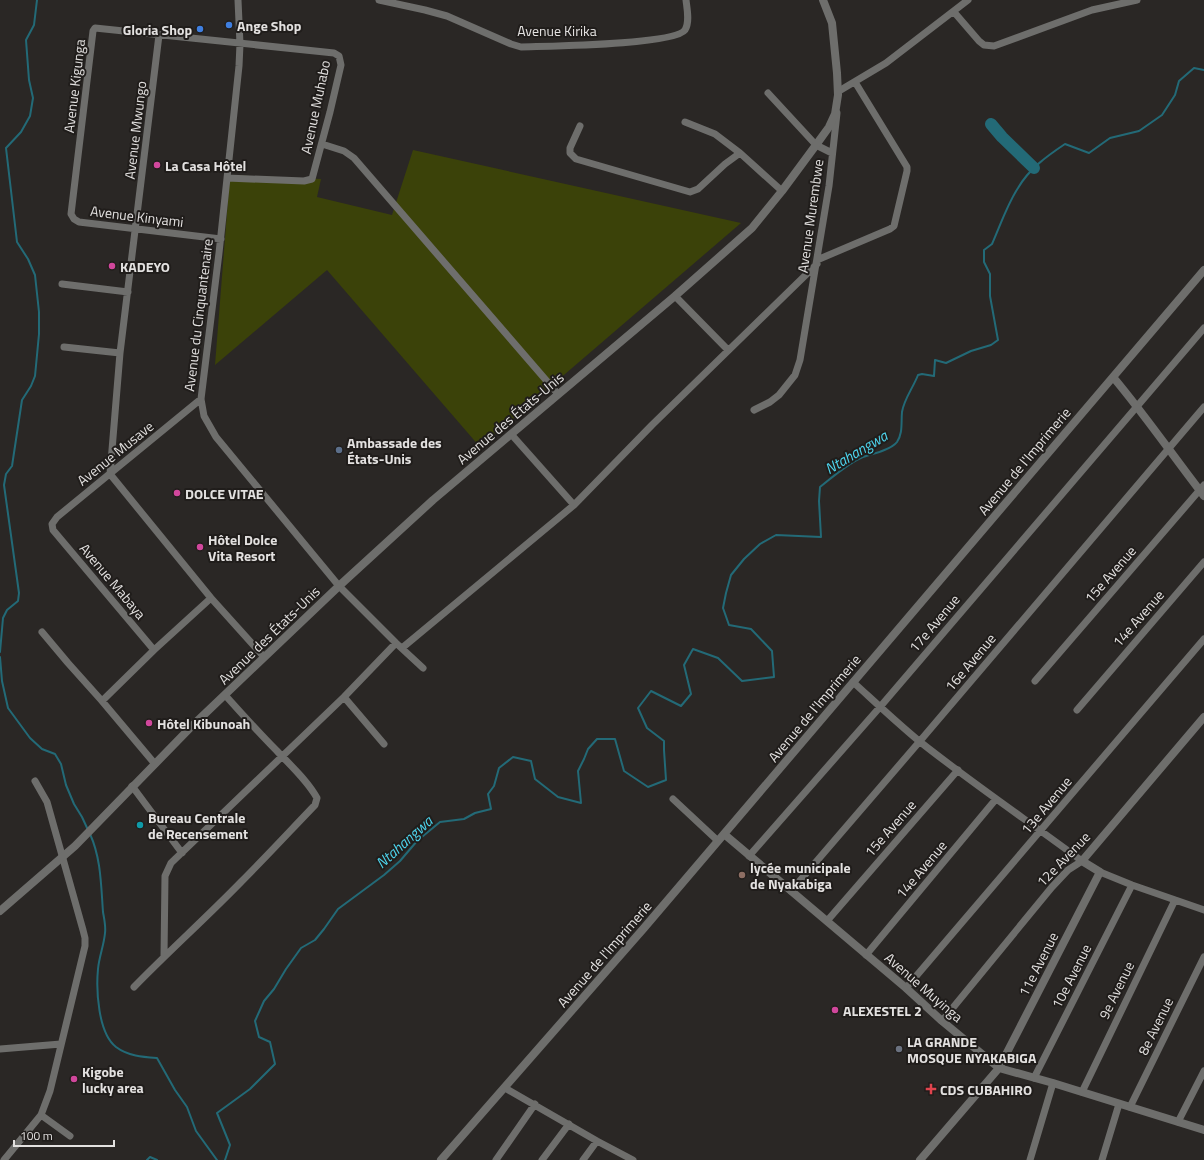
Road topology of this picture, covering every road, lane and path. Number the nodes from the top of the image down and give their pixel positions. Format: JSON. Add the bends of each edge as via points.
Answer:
{"nodes":[{"id":1,"x":238,"y":0,"type":"edge"},
{"id":2,"x":379,"y":0,"type":"edge"},
{"id":3,"x":686,"y":0,"type":"edge"},
{"id":4,"x":823,"y":0,"type":"edge"},
{"id":5,"x":968,"y":0,"type":"edge"},
{"id":6,"x":1137,"y":0,"type":"edge"},
{"id":7,"x":954,"y":12,"type":"junction"},
{"id":8,"x":159,"y":35,"type":"junction"},
{"id":9,"x":240,"y":44,"type":"junction"},
{"id":10,"x":855,"y":82,"type":"junction"},
{"id":11,"x":838,"y":91,"type":"junction"},
{"id":12,"x":768,"y":93,"type":"dead end"},
{"id":13,"x":837,"y":105,"type":"junction"},
{"id":14,"x":685,"y":122,"type":"dead end"},
{"id":15,"x":580,"y":126,"type":"dead end"},
{"id":16,"x":322,"y":144,"type":"junction"},
{"id":17,"x":816,"y":145,"type":"junction"},
{"id":18,"x":740,"y":153,"type":"junction"},
{"id":19,"x":832,"y":153,"type":"junction"},
{"id":20,"x":228,"y":178,"type":"junction"},
{"id":21,"x":782,"y":191,"type":"junction"},
{"id":22,"x":74,"y":220,"type":"joint"},
{"id":23,"x":136,"y":229,"type":"junction"},
{"id":24,"x":221,"y":239,"type":"junction"},
{"id":25,"x":817,"y":262,"type":"junction"},
{"id":26,"x":1204,"y":270,"type":"edge"},
{"id":27,"x":62,"y":284,"type":"dead end"},
{"id":28,"x":128,"y":292,"type":"junction"},
{"id":29,"x":675,"y":296,"type":"junction"},
{"id":30,"x":1204,"y":328,"type":"edge"},
{"id":31,"x":64,"y":347,"type":"dead end"},
{"id":32,"x":728,"y":350,"type":"junction"},
{"id":33,"x":120,"y":353,"type":"junction"},
{"id":34,"x":1113,"y":377,"type":"junction"},
{"id":35,"x":558,"y":394,"type":"junction"},
{"id":36,"x":201,"y":399,"type":"junction"},
{"id":37,"x":1137,"y":406,"type":"junction"},
{"id":38,"x":1204,"y":407,"type":"edge"},
{"id":39,"x":754,"y":410,"type":"dead end"},
{"id":40,"x":511,"y":434,"type":"junction"},
{"id":41,"x":1168,"y":450,"type":"junction"},
{"id":42,"x":110,"y":474,"type":"junction"},
{"id":43,"x":1202,"y":490,"type":"edge"},
{"id":44,"x":574,"y":505,"type":"junction"},
{"id":45,"x":53,"y":530,"type":"joint"},
{"id":46,"x":1204,"y":562,"type":"edge"},
{"id":47,"x":339,"y":586,"type":"junction"},
{"id":48,"x":211,"y":598,"type":"junction"},
{"id":49,"x":42,"y":632,"type":"dead end"},
{"id":50,"x":1204,"y":639,"type":"edge"},
{"id":51,"x":396,"y":643,"type":"junction"},
{"id":52,"x":402,"y":648,"type":"junction"},
{"id":53,"x":154,"y":650,"type":"junction"},
{"id":54,"x":264,"y":657,"type":"junction"},
{"id":55,"x":423,"y":668,"type":"dead end"},
{"id":56,"x":1035,"y":680,"type":"dead end"},
{"id":57,"x":853,"y":682,"type":"junction"},
{"id":58,"x":225,"y":695,"type":"junction"},
{"id":59,"x":344,"y":697,"type":"junction"},
{"id":60,"x":102,"y":701,"type":"junction"},
{"id":61,"x":880,"y":707,"type":"junction"},
{"id":62,"x":1077,"y":710,"type":"dead end"},
{"id":63,"x":1204,"y":717,"type":"edge"},
{"id":64,"x":920,"y":741,"type":"junction"},
{"id":65,"x":384,"y":744,"type":"dead end"},
{"id":66,"x":282,"y":757,"type":"junction"},
{"id":67,"x":155,"y":764,"type":"junction"},
{"id":68,"x":958,"y":770,"type":"junction"},
{"id":69,"x":35,"y":781,"type":"dead end"},
{"id":70,"x":132,"y":786,"type":"junction"},
{"id":71,"x":673,"y":799,"type":"dead end"},
{"id":72,"x":996,"y":799,"type":"junction"},
{"id":73,"x":1041,"y":831,"type":"junction"},
{"id":74,"x":724,"y":834,"type":"junction"},
{"id":75,"x":718,"y":841,"type":"junction"},
{"id":76,"x":182,"y":853,"type":"junction"},
{"id":77,"x":63,"y":856,"type":"junction"},
{"id":78,"x":749,"y":856,"type":"junction"},
{"id":79,"x":1082,"y":861,"type":"junction"},
{"id":80,"x":1100,"y":872,"type":"junction"},
{"id":81,"x":1132,"y":886,"type":"junction"},
{"id":82,"x":791,"y":891,"type":"junction"},
{"id":83,"x":1175,"y":900,"type":"junction"},
{"id":84,"x":1204,"y":910,"type":"edge"},
{"id":85,"x":0,"y":911,"type":"edge"},
{"id":86,"x":827,"y":921,"type":"junction"},
{"id":87,"x":866,"y":955,"type":"junction"},
{"id":88,"x":164,"y":956,"type":"junction"},
{"id":89,"x":1204,"y":957,"type":"edge"},
{"id":90,"x":134,"y":987,"type":"dead end"},
{"id":91,"x":906,"y":988,"type":"junction"},
{"id":92,"x":942,"y":1021,"type":"junction"},
{"id":93,"x":61,"y":1044,"type":"junction"},
{"id":94,"x":0,"y":1049,"type":"edge"},
{"id":95,"x":999,"y":1068,"type":"junction"},
{"id":96,"x":1204,"y":1070,"type":"edge"},
{"id":97,"x":1034,"y":1078,"type":"junction"},
{"id":98,"x":1053,"y":1083,"type":"junction"},
{"id":99,"x":505,"y":1088,"type":"junction"},
{"id":100,"x":1082,"y":1092,"type":"junction"},
{"id":101,"x":535,"y":1104,"type":"junction"},
{"id":102,"x":1120,"y":1104,"type":"junction"},
{"id":103,"x":1130,"y":1107,"type":"junction"},
{"id":104,"x":41,"y":1115,"type":"junction"},
{"id":105,"x":1178,"y":1122,"type":"junction"},
{"id":106,"x":569,"y":1124,"type":"junction"},
{"id":107,"x":1204,"y":1130,"type":"edge"},
{"id":108,"x":70,"y":1136,"type":"dead end"},
{"id":109,"x":598,"y":1141,"type":"junction"},
{"id":110,"x":446,"y":1158,"type":"edge"},
{"id":111,"x":630,"y":1159,"type":"edge"},
{"id":112,"x":4,"y":1160,"type":"edge"},
{"id":113,"x":496,"y":1160,"type":"edge"},
{"id":114,"x":542,"y":1160,"type":"edge"},
{"id":115,"x":583,"y":1160,"type":"edge"},
{"id":116,"x":920,"y":1160,"type":"edge"},
{"id":117,"x":1030,"y":1160,"type":"edge"},
{"id":118,"x":1102,"y":1160,"type":"edge"}],
"edges":[{"from":1,"to":9,"type":"street","name":"Avenue du Cinquantenaire"},
{"from":2,"to":3,"type":"street","name":"Avenue Kirika","via":[[447,16],[521,46],[636,42],[680,35],[688,23]]},
{"from":4,"to":11,"type":"street","name":"Avenue des États-Unis","via":[[832,24]]},
{"from":5,"to":7,"type":"street"},
{"from":6,"to":7,"type":"street","via":[[1092,10],[994,46],[984,45],[979,41]]},
{"from":7,"to":10,"type":"street","via":[[886,63]]},
{"from":8,"to":9,"type":"street","name":"Avenue Kigunga"},
{"from":8,"to":22,"type":"street","name":"Avenue Kigunga","via":[[97,27],[94,30],[71,214]]},
{"from":8,"to":23,"type":"street","name":"Avenue Mwungo"},
{"from":9,"to":16,"type":"street","name":"Avenue Muhabo","via":[[334,53],[339,56],[341,65]]},
{"from":9,"to":20,"type":"street","name":"Avenue du Cinquantenaire"},
{"from":10,"to":11,"type":"street"},
{"from":10,"to":25,"type":"street","via":[[907,167],[907,171],[895,224]]},
{"from":11,"to":13,"type":"street","name":"Avenue des États-Unis"},
{"from":12,"to":17,"type":"street"},
{"from":13,"to":17,"type":"street","name":"Avenue des États-Unis","via":[[832,120]]},
{"from":13,"to":19,"type":"street","name":"Avenue Murembwe"},
{"from":14,"to":18,"type":"street","via":[[715,134]]},
{"from":15,"to":18,"type":"street","via":[[570,148],[574,158],[687,192],[694,192]]},
{"from":16,"to":20,"type":"street","name":"Avenue Muhabo","via":[[313,178],[308,181]]},
{"from":16,"to":35,"type":"street","via":[[344,151],[354,158]]},
{"from":17,"to":19,"type":"street"},
{"from":17,"to":21,"type":"street","name":"Avenue des États-Unis"},
{"from":18,"to":21,"type":"street"},
{"from":19,"to":25,"type":"street","name":"Avenue Murembwe"},
{"from":20,"to":24,"type":"street","name":"Avenue du Cinquantenaire"},
{"from":21,"to":29,"type":"street","name":"Avenue des États-Unis","via":[[748,231]]},
{"from":22,"to":23,"type":"street","name":"Avenue Kinyami"},
{"from":23,"to":24,"type":"street","name":"Avenue Kinyami"},
{"from":23,"to":28,"type":"street","name":"Avenue Mwungo"},
{"from":24,"to":36,"type":"street","name":"Avenue du Cinquantenaire"},
{"from":25,"to":32,"type":"street"},
{"from":25,"to":39,"type":"street","name":"Avenue Murembwe","via":[[800,360],[795,375],[779,395]]},
{"from":26,"to":34,"type":"street","name":"Avenue de l'Imprimerie"},
{"from":27,"to":28,"type":"street"},
{"from":28,"to":33,"type":"street","name":"Avenue Mwungo"},
{"from":29,"to":32,"type":"street"},
{"from":29,"to":35,"type":"street","name":"Avenue des États-Unis"},
{"from":30,"to":37,"type":"street","name":"17e Avenue"},
{"from":31,"to":33,"type":"street"},
{"from":32,"to":44,"type":"street"},
{"from":33,"to":42,"type":"street","name":"Avenue Mwungo"},
{"from":34,"to":37,"type":"street"},
{"from":34,"to":57,"type":"street","name":"Avenue de l'Imprimerie"},
{"from":35,"to":40,"type":"street","name":"Avenue des États-Unis"},
{"from":36,"to":42,"type":"street","name":"Avenue Musave"},
{"from":36,"to":47,"type":"street","name":"Avenue du Cinquantenaire","via":[[204,417],[216,437]]},
{"from":37,"to":41,"type":"street"},
{"from":37,"to":61,"type":"street","name":"17e Avenue"},
{"from":38,"to":41,"type":"street","name":"16e Avenue"},
{"from":40,"to":44,"type":"street"},
{"from":40,"to":47,"type":"street","name":"Avenue des États-Unis","via":[[433,500]]},
{"from":41,"to":43,"type":"street"},
{"from":41,"to":64,"type":"street","name":"16e Avenue"},
{"from":42,"to":45,"type":"street","name":"Avenue Musave","via":[[57,518],[52,524]]},
{"from":42,"to":48,"type":"street"},
{"from":43,"to":56,"type":"street","name":"15e Avenue"},
{"from":44,"to":52,"type":"street"},
{"from":45,"to":53,"type":"street","name":"Avenue Mabaya"},
{"from":46,"to":62,"type":"street","name":"14e Avenue"},
{"from":47,"to":51,"type":"street","name":"Avenue du Cinquantenaire"},
{"from":47,"to":54,"type":"street","name":"Avenue des États-Unis"},
{"from":48,"to":53,"type":"street"},
{"from":48,"to":54,"type":"street"},
{"from":49,"to":60,"type":"street"},
{"from":50,"to":73,"type":"street","name":"13e Avenue"},
{"from":51,"to":52,"type":"street","name":"Avenue du Cinquantenaire"},
{"from":51,"to":59,"type":"street"},
{"from":52,"to":55,"type":"street","name":"Avenue du Cinquantenaire"},
{"from":53,"to":60,"type":"street"},
{"from":54,"to":58,"type":"street","name":"Avenue des États-Unis"},
{"from":57,"to":61,"type":"street"},
{"from":57,"to":74,"type":"street","name":"Avenue de l'Imprimerie"},
{"from":58,"to":66,"type":"street"},
{"from":58,"to":67,"type":"street","name":"Avenue des États-Unis"},
{"from":59,"to":65,"type":"street"},
{"from":59,"to":66,"type":"street"},
{"from":60,"to":67,"type":"street"},
{"from":61,"to":64,"type":"street"},
{"from":61,"to":78,"type":"street","name":"17e Avenue"},
{"from":63,"to":79,"type":"street","name":"12e Avenue"},
{"from":64,"to":68,"type":"street"},
{"from":64,"to":82,"type":"street","name":"16e Avenue"},
{"from":66,"to":76,"type":"street"},
{"from":66,"to":88,"type":"street","via":[[314,791],[317,798],[315,805],[242,881]]},
{"from":67,"to":70,"type":"street","name":"Avenue des États-Unis"},
{"from":68,"to":72,"type":"street"},
{"from":68,"to":86,"type":"street","name":"15e Avenue"},
{"from":69,"to":77,"type":"street","via":[[47,802]]},
{"from":70,"to":76,"type":"street"},
{"from":70,"to":77,"type":"street","name":"Avenue des États-Unis"},
{"from":71,"to":75,"type":"street"},
{"from":72,"to":73,"type":"street"},
{"from":72,"to":87,"type":"street","name":"14e Avenue"},
{"from":73,"to":79,"type":"street"},
{"from":73,"to":91,"type":"street","name":"13e Avenue"},
{"from":74,"to":75,"type":"street","name":"Avenue de l'Imprimerie"},
{"from":74,"to":78,"type":"street","name":"Avenue Muyinga"},
{"from":75,"to":99,"type":"street","name":"Avenue de l'Imprimerie"},
{"from":76,"to":88,"type":"street","via":[[171,863],[166,876]]},
{"from":77,"to":85,"type":"street","name":"Avenue des États-Unis"},
{"from":77,"to":93,"type":"street","via":[[85,946]]},
{"from":78,"to":82,"type":"street","name":"Avenue Muyinga"},
{"from":79,"to":80,"type":"street"},
{"from":79,"to":92,"type":"street","name":"12e Avenue","via":[[1068,870],[1052,886]]},
{"from":80,"to":81,"type":"street"},
{"from":80,"to":95,"type":"street","name":"11e Avenue"},
{"from":81,"to":83,"type":"street"},
{"from":81,"to":97,"type":"street","name":"10e Avenue"},
{"from":82,"to":86,"type":"street","name":"Avenue Muyinga"},
{"from":83,"to":84,"type":"street"},
{"from":83,"to":100,"type":"street","name":"9e Avenue"},
{"from":86,"to":87,"type":"street","name":"Avenue Muyinga"},
{"from":87,"to":91,"type":"street","name":"Avenue Muyinga"},
{"from":88,"to":90,"type":"street"},
{"from":89,"to":103,"type":"street","name":"8e Avenue"},
{"from":91,"to":92,"type":"street","name":"Avenue Muyinga"},
{"from":92,"to":95,"type":"street","name":"Avenue Muyinga"},
{"from":93,"to":94,"type":"street"},
{"from":93,"to":104,"type":"street","via":[[50,1091]]},
{"from":95,"to":97,"type":"street","name":"Avenue Muyinga"},
{"from":95,"to":116,"type":"street","name":"11e Avenue"},
{"from":96,"to":105,"type":"street"},
{"from":97,"to":98,"type":"street","name":"Avenue Muyinga"},
{"from":98,"to":100,"type":"street","name":"Avenue Muyinga"},
{"from":98,"to":117,"type":"street"},
{"from":99,"to":101,"type":"street"},
{"from":99,"to":110,"type":"street","name":"Avenue de l'Imprimerie"},
{"from":100,"to":102,"type":"street","name":"Avenue Muyinga"},
{"from":101,"to":106,"type":"street"},
{"from":101,"to":113,"type":"street"},
{"from":102,"to":103,"type":"street","name":"Avenue Muyinga"},
{"from":102,"to":118,"type":"street"},
{"from":103,"to":105,"type":"street","name":"Avenue Muyinga"},
{"from":104,"to":108,"type":"street"},
{"from":104,"to":112,"type":"street"},
{"from":105,"to":107,"type":"street","name":"Avenue Muyinga"},
{"from":106,"to":109,"type":"street"},
{"from":106,"to":114,"type":"street"},
{"from":109,"to":111,"type":"street"},
{"from":109,"to":115,"type":"street"}]}
